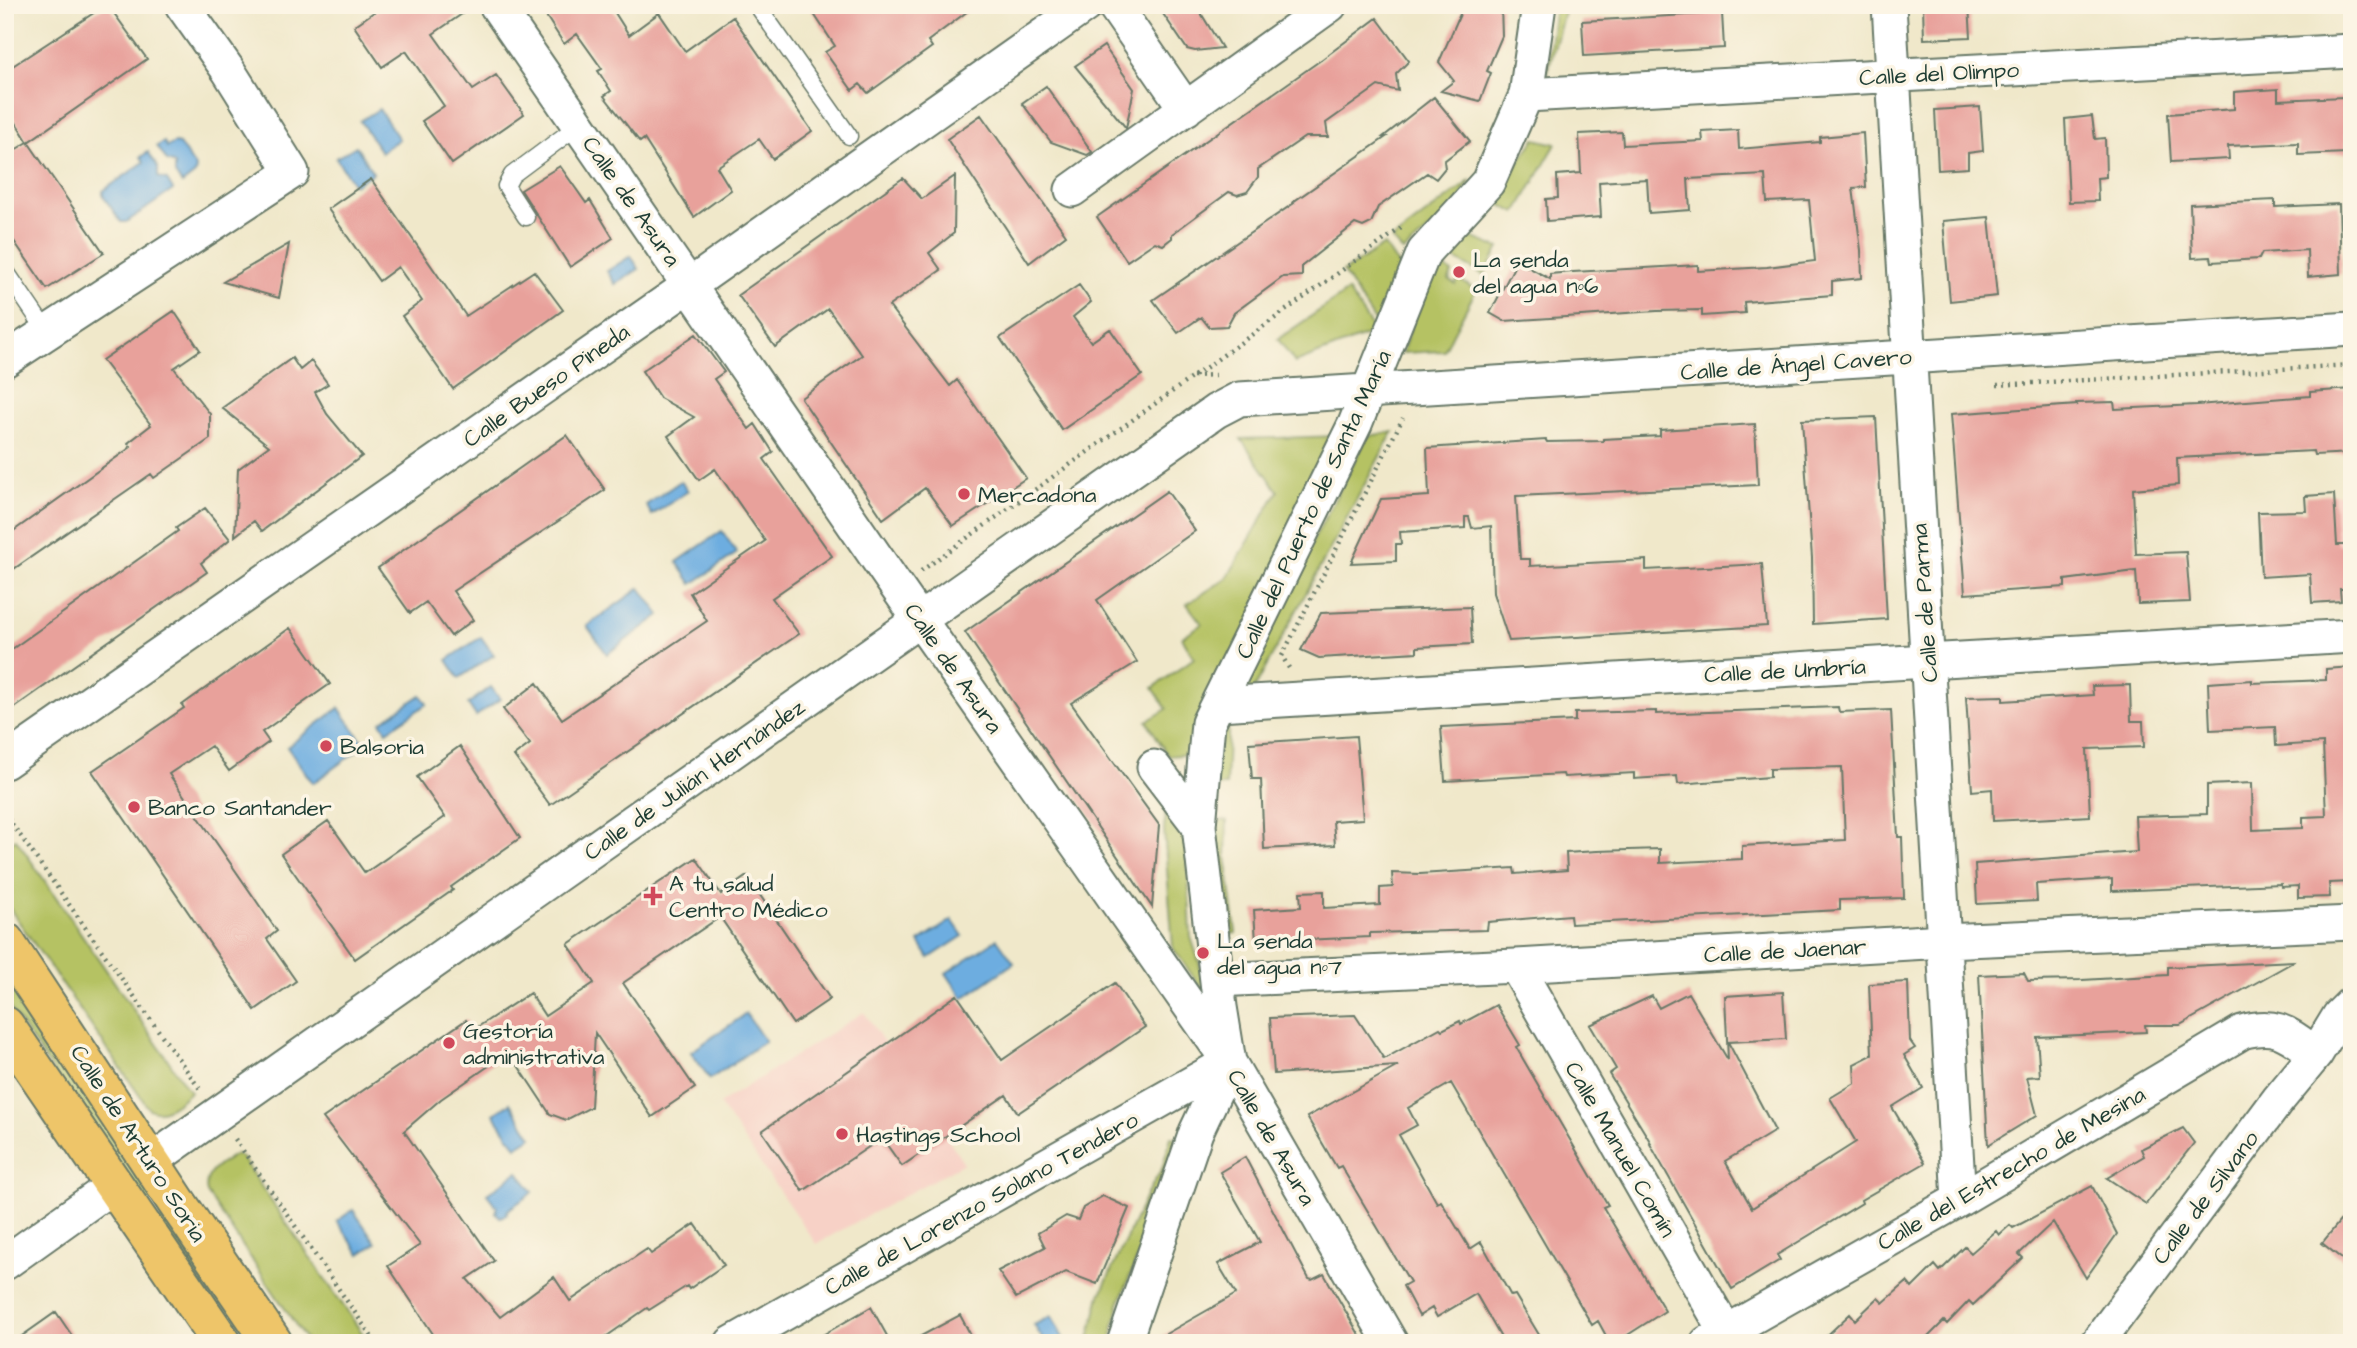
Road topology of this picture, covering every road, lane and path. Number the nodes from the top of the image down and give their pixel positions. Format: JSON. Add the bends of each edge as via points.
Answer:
{"nodes":[{"id":1,"x":182,"y":5,"type":"edge"},
{"id":2,"x":496,"y":5,"type":"edge"},
{"id":3,"x":757,"y":5,"type":"edge"},
{"id":4,"x":1086,"y":5,"type":"edge"},
{"id":5,"x":1114,"y":5,"type":"edge"},
{"id":6,"x":1331,"y":5,"type":"edge"},
{"id":7,"x":1539,"y":5,"type":"edge"},
{"id":8,"x":1889,"y":5,"type":"edge"},
{"id":9,"x":2352,"y":51,"type":"edge"},
{"id":10,"x":1893,"y":75,"type":"junction"},
{"id":11,"x":1526,"y":94,"type":"junction"},
{"id":12,"x":1186,"y":109,"type":"junction"},
{"id":13,"x":579,"y":125,"type":"junction"},
{"id":14,"x":849,"y":136,"type":"dead end"},
{"id":15,"x":1072,"y":190,"type":"dead end"},
{"id":16,"x":526,"y":217,"type":"dead end"},
{"id":17,"x":1412,"y":220,"type":"dead end"},
{"id":18,"x":5,"y":270,"type":"edge"},
{"id":19,"x":690,"y":285,"type":"junction"},
{"id":20,"x":2352,"y":330,"type":"edge"},
{"id":21,"x":47,"y":332,"type":"junction"},
{"id":22,"x":1908,"y":356,"type":"junction"},
{"id":23,"x":5,"y":359,"type":"edge"},
{"id":24,"x":2352,"y":365,"type":"edge"},
{"id":25,"x":1192,"y":376,"type":"junction"},
{"id":26,"x":1996,"y":385,"type":"dead end"},
{"id":27,"x":1229,"y":387,"type":"junction"},
{"id":28,"x":1370,"y":391,"type":"junction"},
{"id":29,"x":1403,"y":417,"type":"dead end"},
{"id":30,"x":915,"y":575,"type":"dead end"},
{"id":31,"x":920,"y":620,"type":"junction"},
{"id":32,"x":2352,"y":636,"type":"edge"},
{"id":33,"x":1928,"y":662,"type":"junction"},
{"id":34,"x":1299,"y":674,"type":"dead end"},
{"id":35,"x":1218,"y":704,"type":"junction"},
{"id":36,"x":5,"y":762,"type":"edge"},
{"id":37,"x":1154,"y":767,"type":"dead end"},
{"id":38,"x":5,"y":813,"type":"edge"},
{"id":39,"x":12,"y":824,"type":"junction"},
{"id":40,"x":1199,"y":826,"type":"junction"},
{"id":41,"x":5,"y":828,"type":"edge"},
{"id":42,"x":2352,"y":923,"type":"edge"},
{"id":43,"x":1944,"y":941,"type":"junction"},
{"id":44,"x":5,"y":942,"type":"edge"},
{"id":45,"x":1516,"y":966,"type":"junction"},
{"id":46,"x":1217,"y":980,"type":"junction"},
{"id":47,"x":2352,"y":1003,"type":"edge"},
{"id":48,"x":5,"y":1026,"type":"edge"},
{"id":49,"x":2352,"y":1031,"type":"edge"},
{"id":50,"x":2316,"y":1054,"type":"junction"},
{"id":51,"x":1229,"y":1062,"type":"junction"},
{"id":52,"x":218,"y":1114,"type":"junction"},
{"id":53,"x":151,"y":1161,"type":"junction"},
{"id":54,"x":114,"y":1185,"type":"junction"},
{"id":55,"x":1959,"y":1200,"type":"junction"},
{"id":56,"x":5,"y":1263,"type":"edge"},
{"id":57,"x":1717,"y":1337,"type":"edge"},
{"id":58,"x":222,"y":1343,"type":"edge"},
{"id":59,"x":273,"y":1343,"type":"edge"},
{"id":60,"x":376,"y":1343,"type":"edge"},
{"id":61,"x":732,"y":1343,"type":"edge"},
{"id":62,"x":1124,"y":1343,"type":"edge"},
{"id":63,"x":1391,"y":1343,"type":"edge"},
{"id":64,"x":2097,"y":1343,"type":"edge"}],
"edges":[{"from":1,"to":21,"type":"street","via":[[292,172]]},
{"from":2,"to":13,"type":"street","name":"Calle de Asura"},
{"from":3,"to":14,"type":"lane"},
{"from":4,"to":19,"type":"street","name":"Calle Bueso Pineda"},
{"from":5,"to":12,"type":"street"},
{"from":6,"to":12,"type":"street"},
{"from":7,"to":11,"type":"street","name":"Calle del Puerto de Santa María"},
{"from":8,"to":10,"type":"street","name":"Calle de Parma"},
{"from":9,"to":10,"type":"street","name":"Calle del Olimpo"},
{"from":10,"to":11,"type":"street","name":"Calle del Olimpo"},
{"from":10,"to":22,"type":"street","name":"Calle de Parma"},
{"from":11,"to":28,"type":"street","name":"Calle del Puerto de Santa María","via":[[1488,182],[1424,252]]},
{"from":12,"to":15,"type":"street"},
{"from":13,"to":16,"type":"lane","via":[[512,175],[506,186]]},
{"from":13,"to":19,"type":"street","name":"Calle de Asura"},
{"from":17,"to":25,"type":"path"},
{"from":18,"to":21,"type":"lane"},
{"from":19,"to":31,"type":"street","name":"Calle de Asura"},
{"from":19,"to":36,"type":"street","name":"Calle Bueso Pineda"},
{"from":20,"to":22,"type":"street","name":"Calle de Ángel Cavero"},
{"from":21,"to":23,"type":"street"},
{"from":22,"to":28,"type":"street","name":"Calle de Ángel Cavero"},
{"from":22,"to":33,"type":"street","name":"Calle de Parma"},
{"from":24,"to":26,"type":"path"},
{"from":25,"to":27,"type":"path"},
{"from":25,"to":30,"type":"path"},
{"from":27,"to":28,"type":"street","name":"Calle de Ángel Cavero"},
{"from":27,"to":31,"type":"street","name":"Calle de Julián Hernández","via":[[1216,411]]},
{"from":28,"to":35,"type":"street","name":"Calle del Puerto de Santa María"},
{"from":29,"to":34,"type":"path","via":[[1282,656],[1287,668]]},
{"from":31,"to":51,"type":"street","name":"Calle de Asura"},
{"from":31,"to":52,"type":"street","name":"Calle de Julián Hernández"},
{"from":32,"to":33,"type":"street","name":"Calle de Umbría"},
{"from":33,"to":35,"type":"street","name":"Calle de Umbría"},
{"from":33,"to":43,"type":"street","name":"Calle de Parma"},
{"from":35,"to":40,"type":"street","name":"Calle del Puerto de Santa María","via":[[1208,723]]},
{"from":37,"to":40,"type":"street"},
{"from":38,"to":39,"type":"path"},
{"from":39,"to":41,"type":"path"},
{"from":39,"to":52,"type":"path"},
{"from":40,"to":46,"type":"street","name":"Calle del Puerto de Santa María"},
{"from":42,"to":43,"type":"street","name":"Calle de Jaenar"},
{"from":43,"to":45,"type":"street","name":"Calle de Jaenar"},
{"from":43,"to":55,"type":"street","name":"Calle de Parma"},
{"from":44,"to":53,"type":"main road","name":"Calle de Arturo Soria"},
{"from":45,"to":46,"type":"street","name":"Calle de Jaenar"},
{"from":45,"to":57,"type":"street","name":"Calle Manuel Comín"},
{"from":46,"to":51,"type":"street","name":"Calle del Puerto de Santa María"},
{"from":47,"to":50,"type":"street","name":"Calle de Silvano"},
{"from":48,"to":54,"type":"main road","name":"Calle de Arturo Soria"},
{"from":49,"to":50,"type":"street","name":"Calle de Silvano"},
{"from":50,"to":55,"type":"street","name":"Calle del Estrecho de Mesina","via":[[2288,1034],[2272,1029],[2242,1032]]},
{"from":50,"to":64,"type":"street","name":"Calle de Silvano"},
{"from":51,"to":61,"type":"street","name":"Calle de Lorenzo Solano Tendero"},
{"from":51,"to":62,"type":"street","via":[[1196,1132]]},
{"from":51,"to":63,"type":"street","name":"Calle de Asura"},
{"from":52,"to":53,"type":"street","name":"Calle de Julián Hernández"},
{"from":52,"to":60,"type":"path"},
{"from":53,"to":59,"type":"main road","name":"Calle de Arturo Soria"},
{"from":54,"to":56,"type":"street"},
{"from":54,"to":58,"type":"main road","name":"Calle de Arturo Soria"},
{"from":55,"to":57,"type":"street","name":"Calle del Estrecho de Mesina"}]}
